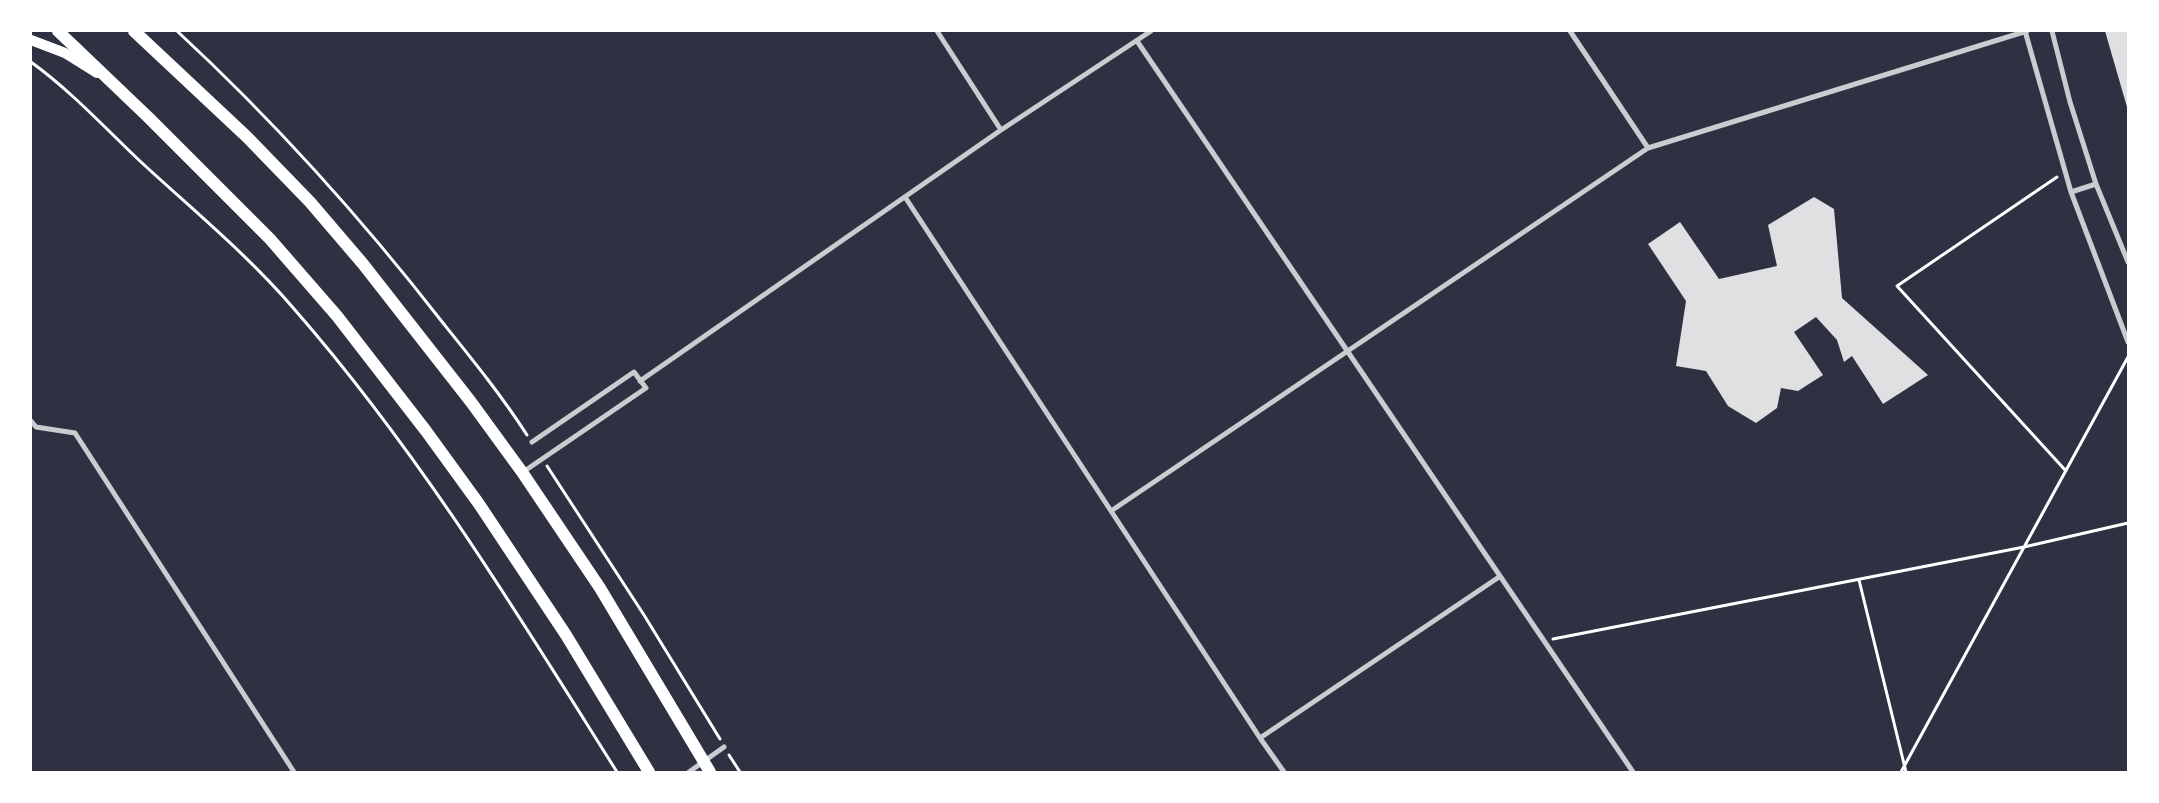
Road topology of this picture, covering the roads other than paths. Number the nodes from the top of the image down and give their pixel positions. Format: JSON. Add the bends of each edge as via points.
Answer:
{"nodes":[{"id":1,"x":58,"y":31,"type":"edge"},
{"id":2,"x":937,"y":31,"type":"edge"},
{"id":3,"x":1151,"y":31,"type":"edge"},
{"id":4,"x":1570,"y":31,"type":"edge"},
{"id":5,"x":2026,"y":31,"type":"edge"},
{"id":6,"x":2052,"y":31,"type":"edge"},
{"id":7,"x":138,"y":33,"type":"edge"},
{"id":8,"x":31,"y":40,"type":"edge"},
{"id":9,"x":1137,"y":41,"type":"junction"},
{"id":10,"x":114,"y":85,"type":"junction"},
{"id":11,"x":1001,"y":130,"type":"junction"},
{"id":12,"x":1648,"y":148,"type":"junction"},
{"id":13,"x":2096,"y":184,"type":"junction"},
{"id":14,"x":2071,"y":192,"type":"junction"},
{"id":15,"x":905,"y":197,"type":"junction"},
{"id":16,"x":2128,"y":262,"type":"edge"},
{"id":17,"x":2128,"y":342,"type":"edge"},
{"id":18,"x":1347,"y":352,"type":"junction"},
{"id":19,"x":640,"y":380,"type":"junction"},
{"id":20,"x":31,"y":421,"type":"edge"},
{"id":21,"x":532,"y":442,"type":"dead end"},
{"id":22,"x":522,"y":472,"type":"junction"},
{"id":23,"x":1111,"y":511,"type":"junction"},
{"id":24,"x":1499,"y":577,"type":"junction"},
{"id":25,"x":1260,"y":738,"type":"junction"},
{"id":26,"x":724,"y":747,"type":"dead end"},
{"id":27,"x":707,"y":767,"type":"edge"},
{"id":28,"x":294,"y":772,"type":"edge"},
{"id":29,"x":649,"y":772,"type":"edge"},
{"id":30,"x":689,"y":772,"type":"edge"},
{"id":31,"x":1284,"y":772,"type":"edge"},
{"id":32,"x":1633,"y":772,"type":"edge"}],
"edges":[{"from":1,"to":10,"type":"main road"},
{"from":2,"to":11,"type":"street"},
{"from":3,"to":9,"type":"street"},
{"from":4,"to":12,"type":"street"},
{"from":5,"to":12,"type":"street"},
{"from":5,"to":14,"type":"street"},
{"from":6,"to":13,"type":"street"},
{"from":7,"to":22,"type":"main road","via":[[310,202],[369,271]]},
{"from":8,"to":10,"type":"main road","via":[[64,52]]},
{"from":9,"to":11,"type":"street"},
{"from":9,"to":18,"type":"street"},
{"from":10,"to":29,"type":"main road","via":[[270,239],[337,316],[426,431],[496,529],[566,635]]},
{"from":11,"to":15,"type":"street"},
{"from":12,"to":18,"type":"street"},
{"from":13,"to":14,"type":"street"},
{"from":13,"to":16,"type":"street"},
{"from":14,"to":17,"type":"street"},
{"from":15,"to":19,"type":"street"},
{"from":15,"to":23,"type":"street"},
{"from":18,"to":23,"type":"street"},
{"from":18,"to":24,"type":"street"},
{"from":19,"to":21,"type":"street","via":[[634,372]]},
{"from":19,"to":22,"type":"street","via":[[646,388]]},
{"from":20,"to":28,"type":"street","via":[[36,427],[75,433]]},
{"from":22,"to":27,"type":"main road","via":[[600,588]]},
{"from":23,"to":25,"type":"street"},
{"from":24,"to":25,"type":"street"},
{"from":24,"to":32,"type":"street"},
{"from":25,"to":31,"type":"street"},
{"from":26,"to":27,"type":"street"},
{"from":27,"to":30,"type":"street"}]}
